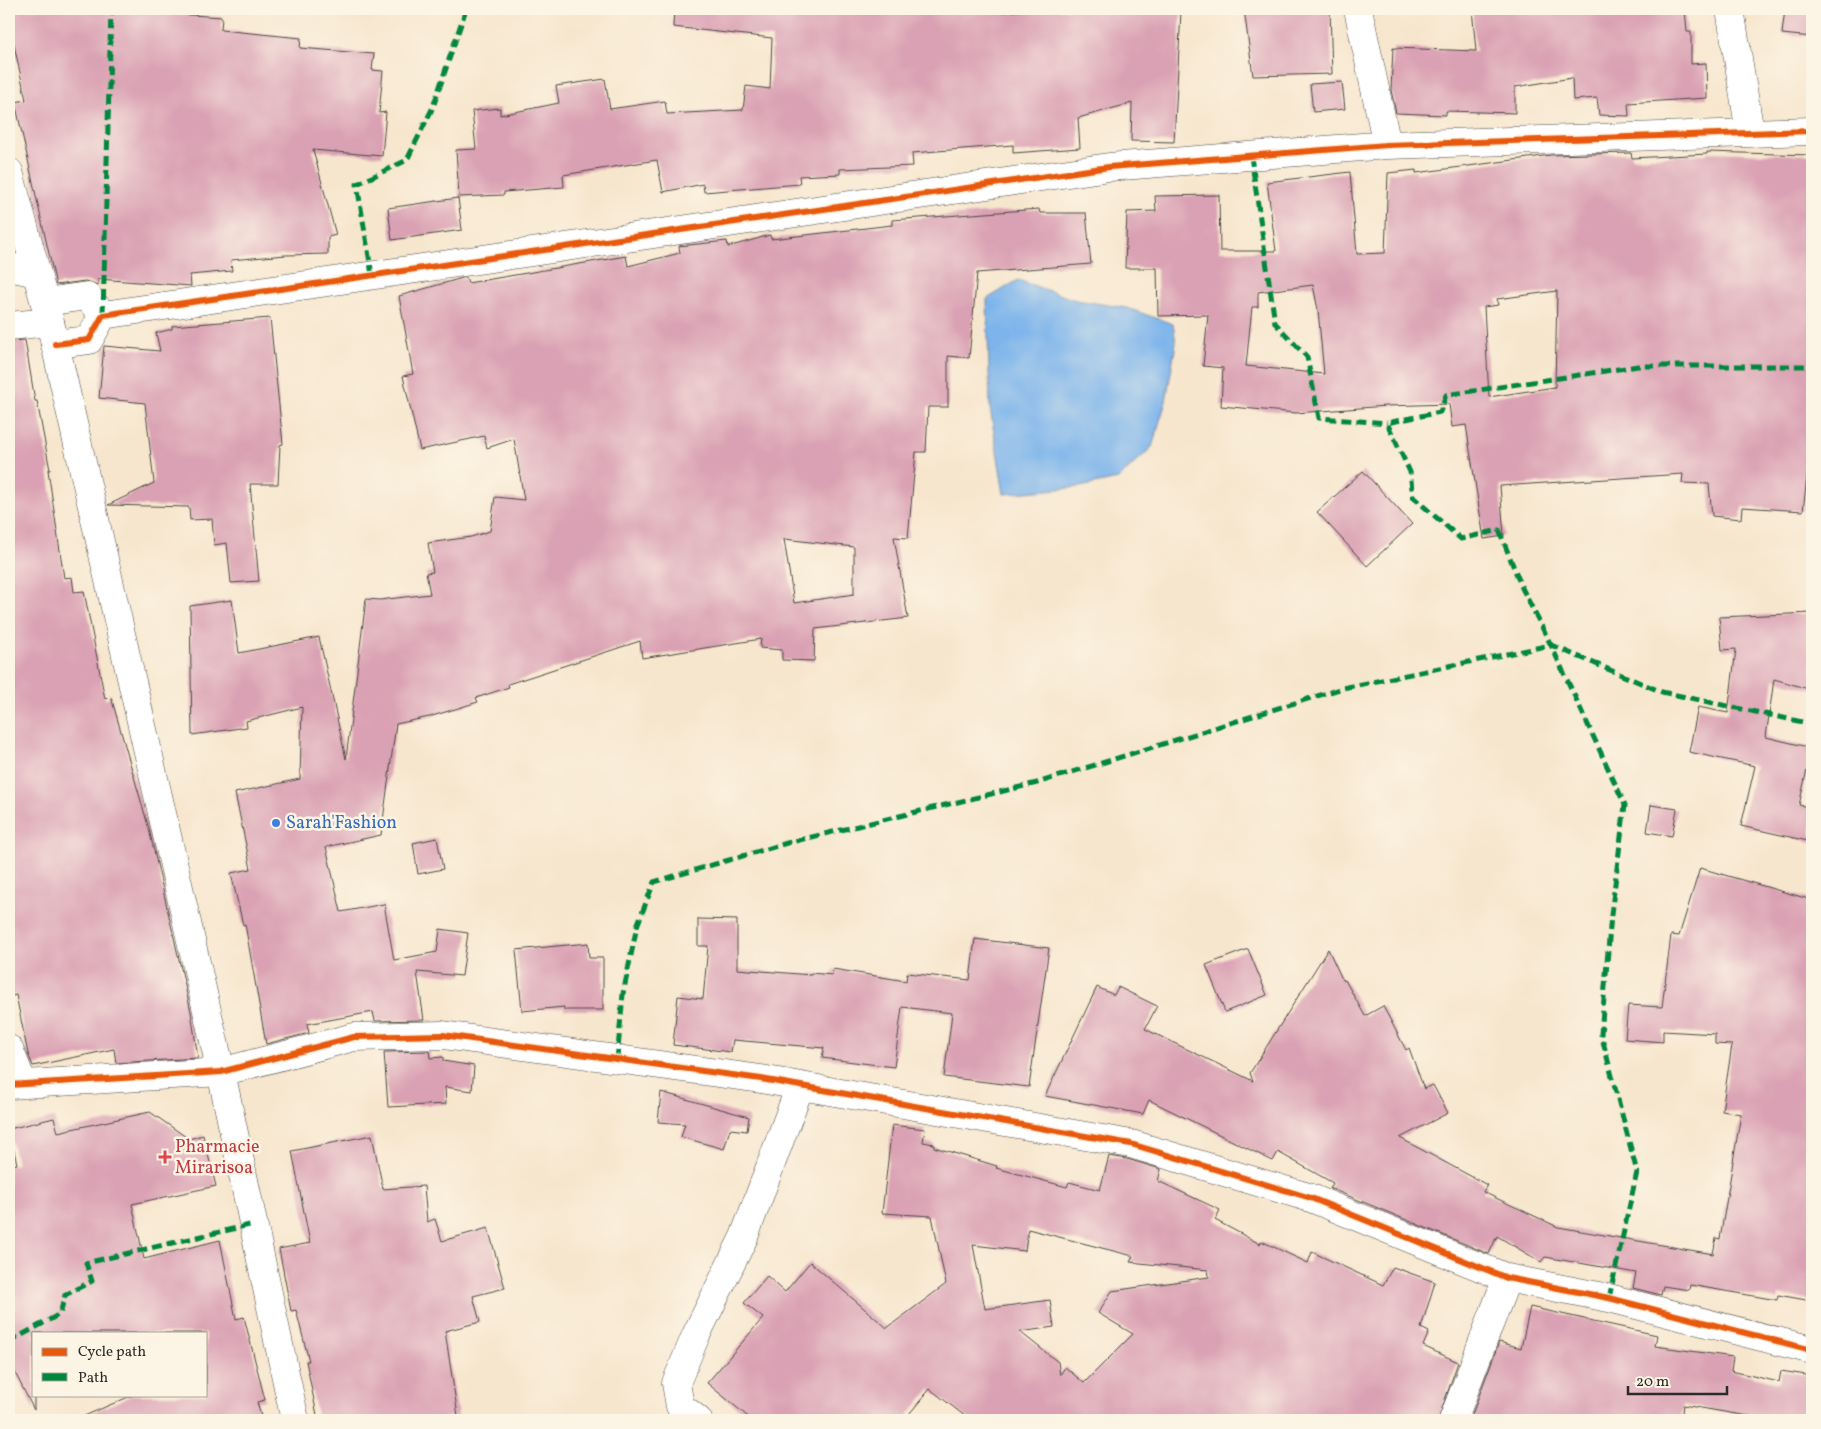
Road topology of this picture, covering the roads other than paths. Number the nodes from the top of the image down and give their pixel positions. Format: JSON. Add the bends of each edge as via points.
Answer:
{"nodes":[{"id":1,"x":1358,"y":9,"type":"edge"},
{"id":2,"x":1730,"y":9,"type":"edge"},
{"id":3,"x":1812,"y":130,"type":"edge"},
{"id":4,"x":1750,"y":133,"type":"junction"},
{"id":5,"x":1387,"y":145,"type":"junction"},
{"id":6,"x":9,"y":172,"type":"edge"},
{"id":7,"x":9,"y":267,"type":"edge"},
{"id":8,"x":36,"y":273,"type":"junction"},
{"id":9,"x":103,"y":315,"type":"junction"},
{"id":10,"x":50,"y":323,"type":"junction"},
{"id":11,"x":9,"y":326,"type":"edge"},
{"id":12,"x":9,"y":1049,"type":"edge"},
{"id":13,"x":221,"y":1072,"type":"junction"},
{"id":14,"x":16,"y":1084,"type":"edge"},
{"id":15,"x":800,"y":1086,"type":"junction"},
{"id":16,"x":1506,"y":1278,"type":"junction"},
{"id":17,"x":1812,"y":1350,"type":"edge"},
{"id":18,"x":296,"y":1420,"type":"edge"},
{"id":19,"x":698,"y":1420,"type":"edge"},
{"id":20,"x":1453,"y":1420,"type":"edge"}],
"edges":[{"from":1,"to":5,"type":"street"},
{"from":2,"to":4,"type":"street"},
{"from":3,"to":4,"type":"street"},
{"from":4,"to":5,"type":"street"},
{"from":5,"to":9,"type":"street","via":[[1109,167]]},
{"from":6,"to":8,"type":"street"},
{"from":7,"to":8,"type":"street"},
{"from":8,"to":10,"type":"street"},
{"from":9,"to":10,"type":"street","via":[[87,296]]},
{"from":9,"to":10,"type":"street","via":[[89,340]]},
{"from":10,"to":11,"type":"street"},
{"from":10,"to":13,"type":"street"},
{"from":12,"to":14,"type":"street"},
{"from":13,"to":14,"type":"street"},
{"from":13,"to":15,"type":"street","via":[[354,1037],[442,1035]]},
{"from":13,"to":18,"type":"street"},
{"from":15,"to":16,"type":"street","via":[[1131,1144],[1310,1198]]},
{"from":15,"to":19,"type":"street","via":[[744,1237],[676,1383],[680,1406]]},
{"from":16,"to":17,"type":"street","via":[[1609,1298]]},
{"from":16,"to":20,"type":"street"}]}
